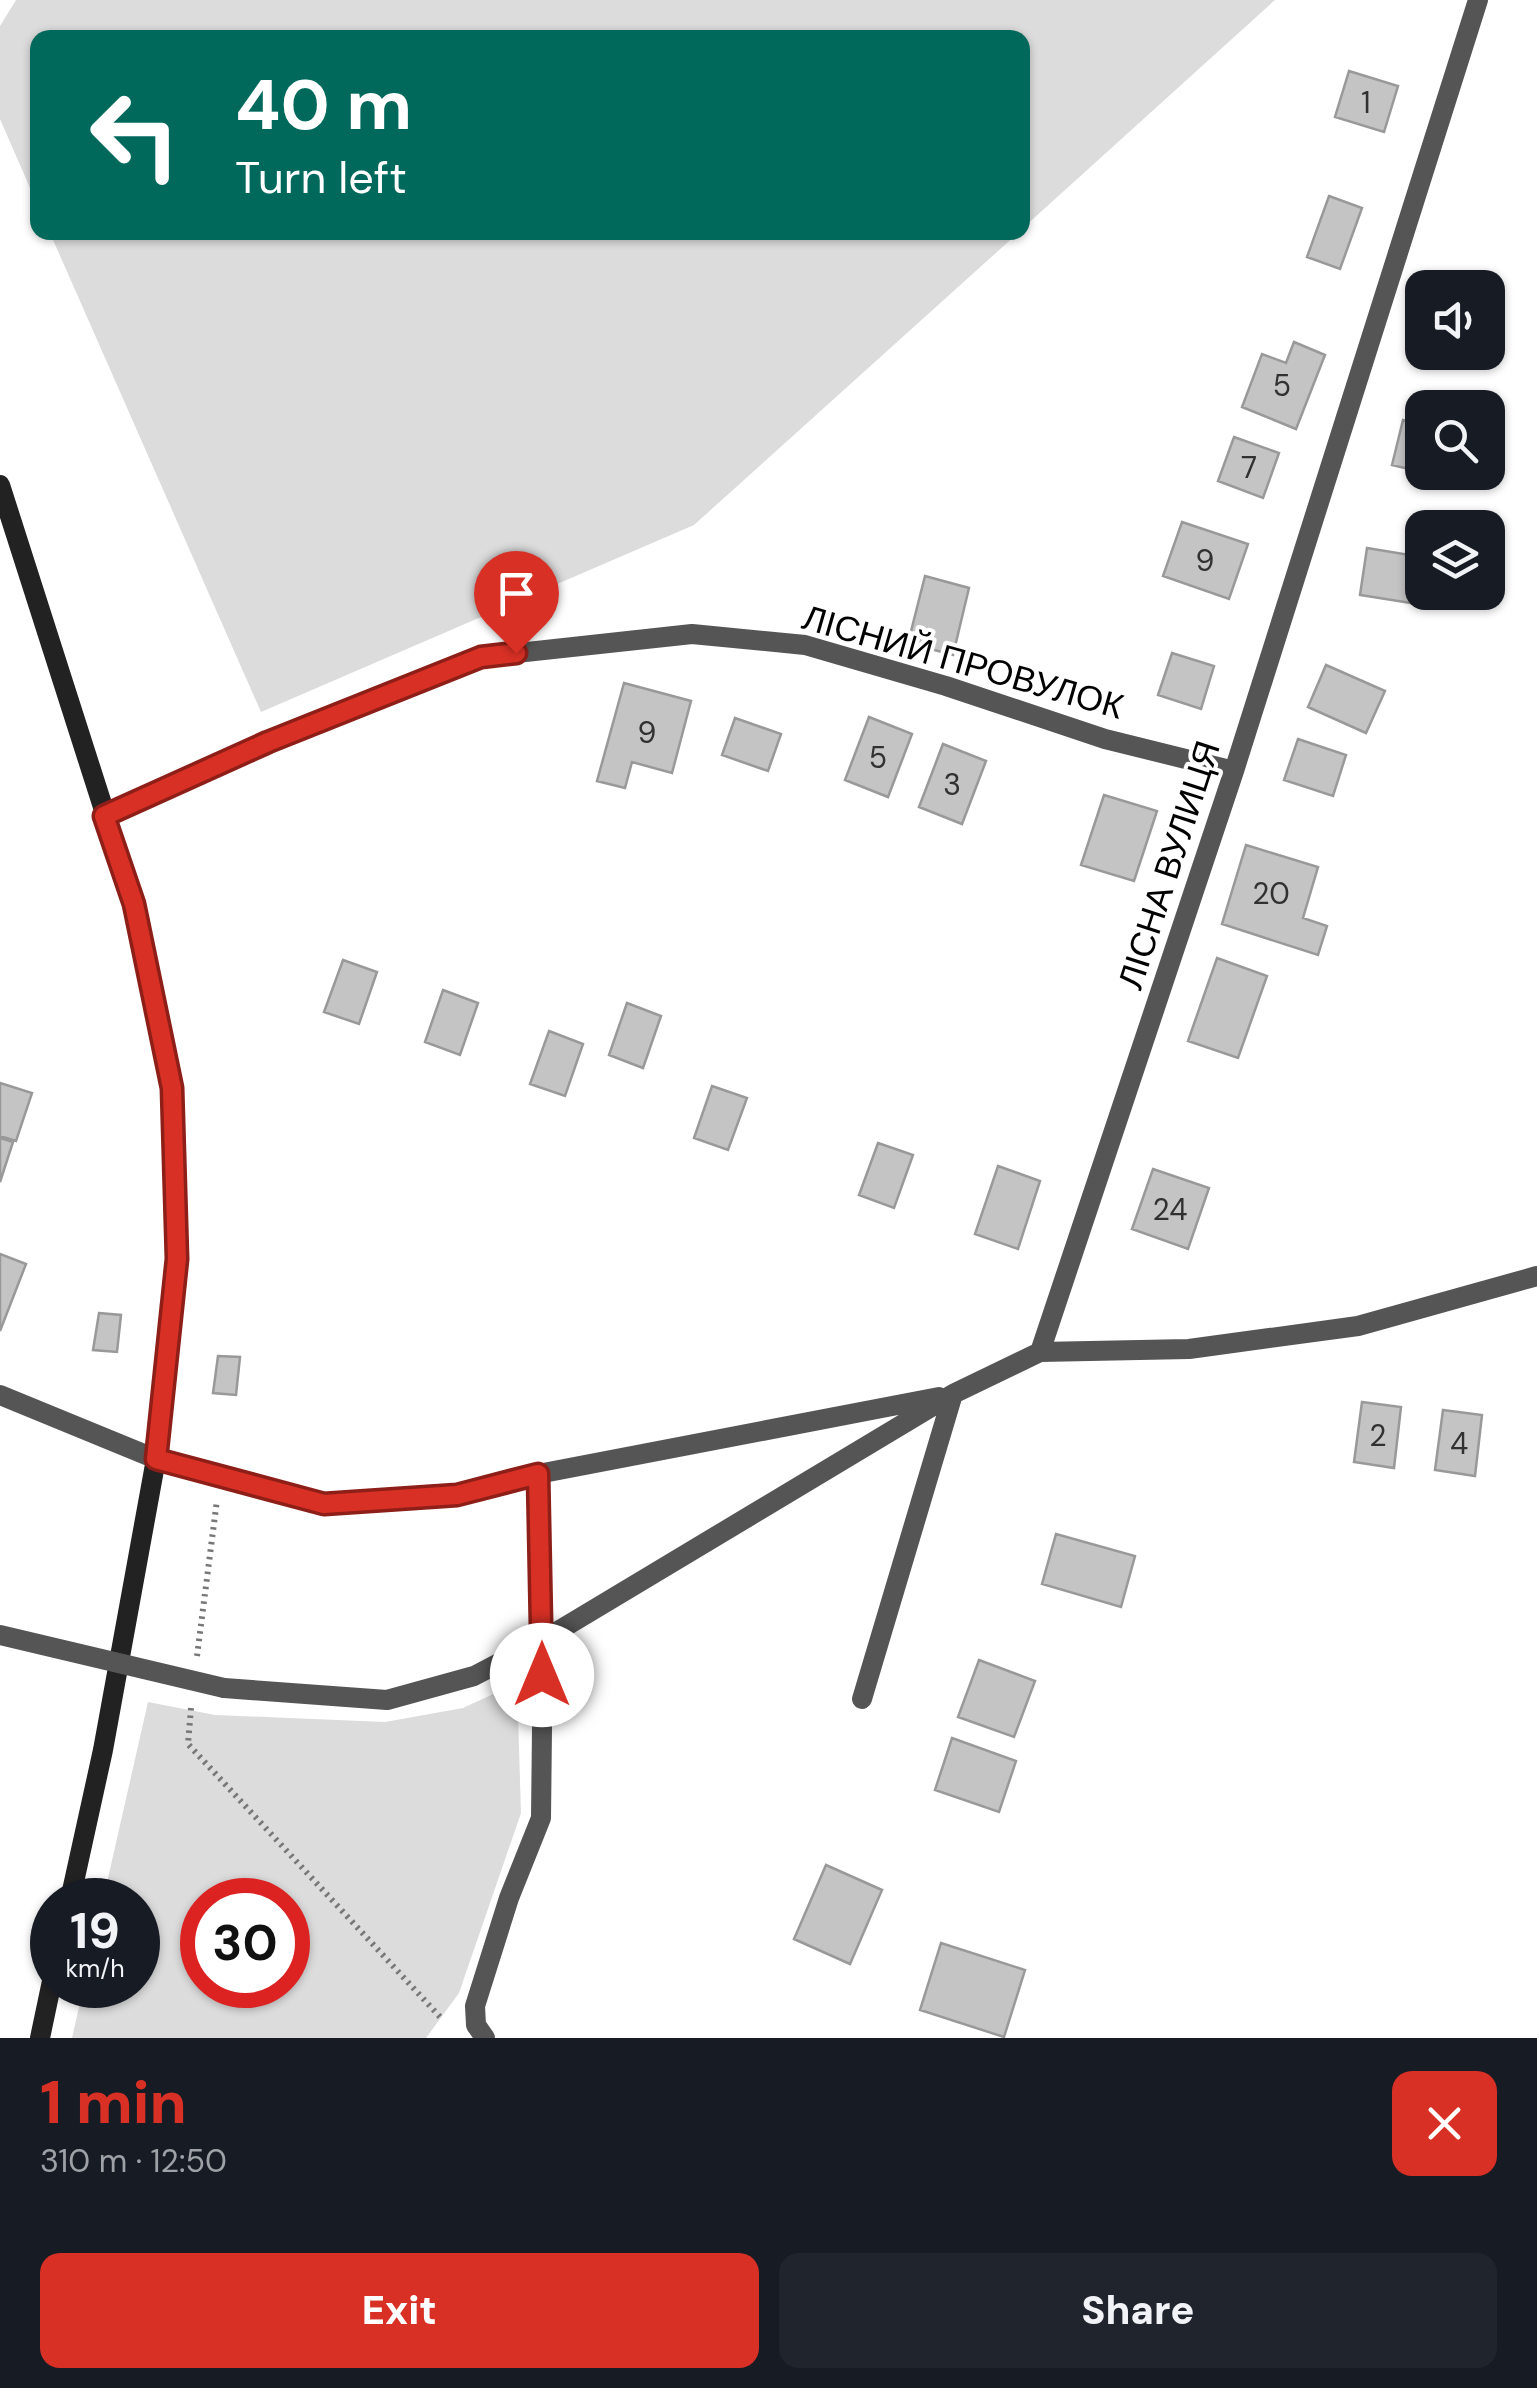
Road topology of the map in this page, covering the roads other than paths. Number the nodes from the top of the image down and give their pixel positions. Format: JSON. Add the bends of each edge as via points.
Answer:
{"nodes":[{"id":1,"x":1478,"y":0,"type":"edge"},
{"id":2,"x":0,"y":485,"type":"edge"},
{"id":3,"x":1234,"y":771,"type":"junction"},
{"id":4,"x":104,"y":816,"type":"junction"},
{"id":5,"x":1537,"y":1276,"type":"edge"},
{"id":6,"x":1500,"y":1287,"type":"junction"},
{"id":7,"x":1537,"y":1294,"type":"edge"},
{"id":8,"x":1040,"y":1352,"type":"junction"},
{"id":9,"x":953,"y":1394,"type":"junction"},
{"id":10,"x":0,"y":1396,"type":"edge"},
{"id":11,"x":156,"y":1459,"type":"junction"},
{"id":12,"x":538,"y":1474,"type":"junction"},
{"id":13,"x":0,"y":1634,"type":"edge"},
{"id":14,"x":543,"y":1640,"type":"junction"},
{"id":15,"x":862,"y":1699,"type":"dead end"},
{"id":16,"x":75,"y":1878,"type":"edge"},
{"id":17,"x":46,"y":2008,"type":"edge"},
{"id":18,"x":40,"y":2038,"type":"edge"},
{"id":19,"x":485,"y":2038,"type":"edge"}],
"edges":[{"from":1,"to":3,"type":"street","name":"ЛІСНА ВУЛИЦЯ"},
{"from":2,"to":4,"type":"main road"},
{"from":3,"to":4,"type":"street","name":"ЛІСНИЙ ПРОВУЛОК","via":[[805,645],[692,634],[481,657]]},
{"from":3,"to":8,"type":"street","name":"ЛІСНА ВУЛИЦЯ"},
{"from":4,"to":11,"type":"main road","via":[[134,904],[172,1088],[177,1259]]},
{"from":5,"to":6,"type":"street"},
{"from":6,"to":7,"type":"street"},
{"from":6,"to":8,"type":"street","via":[[1358,1326],[1188,1349]]},
{"from":8,"to":9,"type":"street"},
{"from":9,"to":12,"type":"street"},
{"from":9,"to":14,"type":"street"},
{"from":9,"to":15,"type":"street"},
{"from":10,"to":11,"type":"street"},
{"from":11,"to":12,"type":"street","via":[[324,1504],[457,1495]]},
{"from":11,"to":16,"type":"main road"},
{"from":12,"to":14,"type":"street"},
{"from":13,"to":14,"type":"street","bridge":true,"via":[[224,1688],[388,1700],[474,1676]]},
{"from":14,"to":19,"type":"street","via":[[541,1818],[475,2006]]},
{"from":17,"to":18,"type":"main road"}]}
